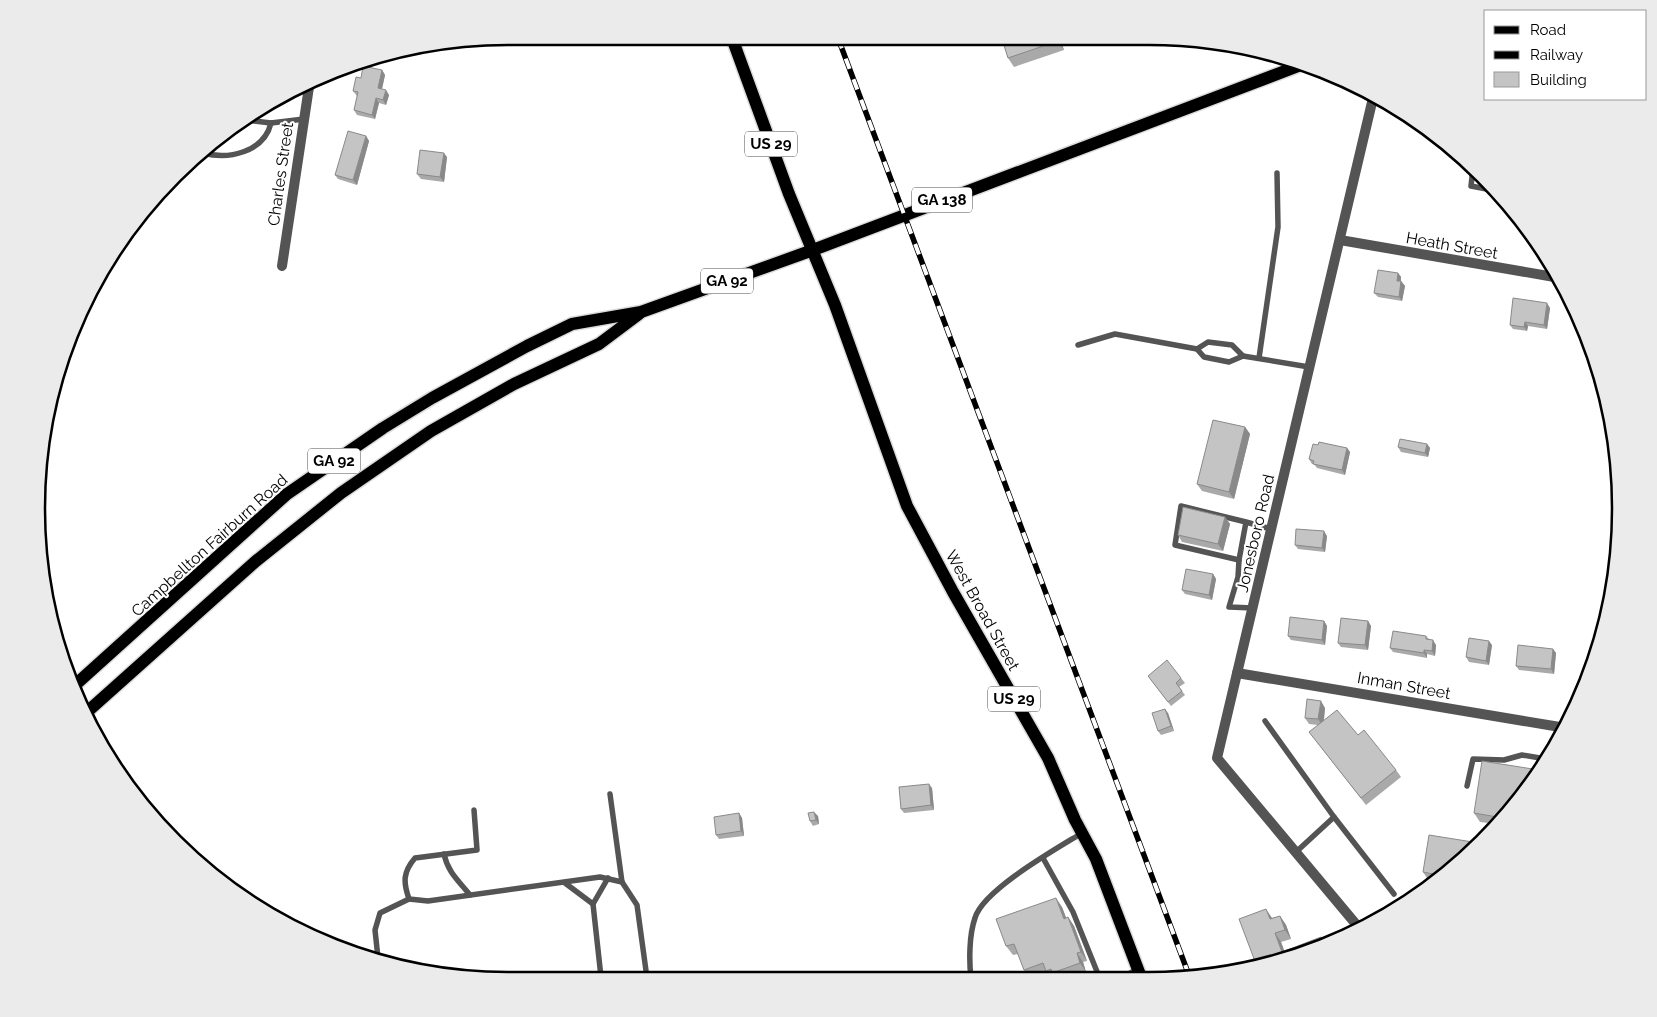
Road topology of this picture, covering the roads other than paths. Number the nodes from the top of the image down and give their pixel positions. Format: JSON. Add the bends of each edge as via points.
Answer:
{"nodes":[{"id":1,"x":735,"y":45,"type":"edge"},
{"id":2,"x":1291,"y":68,"type":"edge"},
{"id":3,"x":308,"y":91,"type":"edge"},
{"id":4,"x":1372,"y":103,"type":"edge"},
{"id":5,"x":304,"y":119,"type":"junction"},
{"id":6,"x":254,"y":121,"type":"edge"},
{"id":7,"x":271,"y":123,"type":"junction"},
{"id":8,"x":210,"y":154,"type":"edge"},
{"id":9,"x":1277,"y":173,"type":"dead end"},
{"id":10,"x":1472,"y":177,"type":"edge"},
{"id":11,"x":1483,"y":188,"type":"edge"},
{"id":12,"x":1340,"y":240,"type":"junction"},
{"id":13,"x":813,"y":250,"type":"junction"},
{"id":14,"x":282,"y":266,"type":"dead end"},
{"id":15,"x":1549,"y":276,"type":"edge"},
{"id":16,"x":641,"y":312,"type":"junction"},
{"id":17,"x":1078,"y":345,"type":"dead end"},
{"id":18,"x":1197,"y":349,"type":"junction"},
{"id":19,"x":1243,"y":356,"type":"junction"},
{"id":20,"x":1258,"y":358,"type":"junction"},
{"id":21,"x":1309,"y":367,"type":"junction"},
{"id":22,"x":1246,"y":522,"type":"junction"},
{"id":23,"x":1271,"y":529,"type":"junction"},
{"id":24,"x":1240,"y":560,"type":"junction"},
{"id":25,"x":1253,"y":608,"type":"junction"},
{"id":26,"x":1237,"y":673,"type":"junction"},
{"id":27,"x":79,"y":682,"type":"edge"},
{"id":28,"x":91,"y":709,"type":"edge"},
{"id":29,"x":1265,"y":721,"type":"dead end"},
{"id":30,"x":1557,"y":727,"type":"edge"},
{"id":31,"x":1539,"y":758,"type":"edge"},
{"id":32,"x":1467,"y":786,"type":"dead end"},
{"id":33,"x":610,"y":794,"type":"dead end"},
{"id":34,"x":474,"y":810,"type":"dead end"},
{"id":35,"x":1334,"y":817,"type":"junction"},
{"id":36,"x":1082,"y":832,"type":"junction"},
{"id":37,"x":1296,"y":852,"type":"junction"},
{"id":38,"x":444,"y":854,"type":"junction"},
{"id":39,"x":1043,"y":858,"type":"junction"},
{"id":40,"x":608,"y":878,"type":"junction"},
{"id":41,"x":622,"y":882,"type":"junction"},
{"id":42,"x":565,"y":883,"type":"junction"},
{"id":43,"x":1394,"y":894,"type":"dead end"},
{"id":44,"x":470,"y":895,"type":"junction"},
{"id":45,"x":409,"y":899,"type":"junction"},
{"id":46,"x":593,"y":904,"type":"junction"},
{"id":47,"x":1355,"y":923,"type":"edge"},
{"id":48,"x":377,"y":952,"type":"edge"},
{"id":49,"x":600,"y":972,"type":"edge"},
{"id":50,"x":646,"y":972,"type":"edge"},
{"id":51,"x":971,"y":972,"type":"edge"},
{"id":52,"x":1097,"y":972,"type":"edge"},
{"id":53,"x":1139,"y":972,"type":"edge"}],
"edges":[{"from":1,"to":13,"type":"main road","number":"US 29"},
{"from":2,"to":13,"type":"main road","number":"GA 138"},
{"from":3,"to":5,"type":"street","name":"Charles Street"},
{"from":4,"to":12,"type":"street","name":"Jonesboro Road"},
{"from":5,"to":7,"type":"lane"},
{"from":5,"to":14,"type":"street","name":"Charles Street"},
{"from":6,"to":7,"type":"lane"},
{"from":7,"to":8,"type":"lane","via":[[269,134],[263,141],[243,152],[223,156]]},
{"from":9,"to":20,"type":"lane","via":[[1278,228]]},
{"from":10,"to":11,"type":"lane","via":[[1471,186]]},
{"from":12,"to":15,"type":"street","name":"Heath Street"},
{"from":12,"to":21,"type":"street","name":"Jonesboro Road"},
{"from":13,"to":16,"type":"main road","name":"Campbellton Fairburn Road","number":"GA 92"},
{"from":13,"to":36,"type":"main road","name":"West Broad Street","number":"US 29","via":[[907,506],[1048,758]]},
{"from":16,"to":27,"type":"main road","name":"Campbellton Fairburn Road","number":"GA 92","via":[[572,324],[482,369],[383,428],[288,494]]},
{"from":16,"to":28,"type":"main road","name":"Campbellton Fairburn Road","number":"GA 92","via":[[599,344],[514,384],[431,431],[341,492],[263,555]]},
{"from":17,"to":18,"type":"lane","via":[[1115,334]]},
{"from":18,"to":19,"type":"lane","via":[[1204,357],[1228,362]]},
{"from":18,"to":19,"type":"lane","via":[[1208,342],[1232,345]]},
{"from":19,"to":20,"type":"lane"},
{"from":20,"to":21,"type":"lane"},
{"from":21,"to":23,"type":"street","name":"Jonesboro Road"},
{"from":22,"to":23,"type":"lane"},
{"from":22,"to":24,"type":"lane"},
{"from":22,"to":24,"type":"lane","via":[[1181,506],[1175,545]]},
{"from":23,"to":25,"type":"street","name":"Jonesboro Road"},
{"from":24,"to":25,"type":"lane","via":[[1229,607]]},
{"from":25,"to":26,"type":"street","name":"Jonesboro Road"},
{"from":26,"to":30,"type":"street","name":"Inman Street"},
{"from":26,"to":37,"type":"street","name":"Jonesboro Road","via":[[1217,758]]},
{"from":29,"to":35,"type":"lane"},
{"from":31,"to":32,"type":"lane","via":[[1473,759]]},
{"from":33,"to":41,"type":"lane"},
{"from":34,"to":38,"type":"lane","via":[[477,850]]},
{"from":35,"to":37,"type":"lane"},
{"from":35,"to":43,"type":"lane"},
{"from":36,"to":39,"type":"lane"},
{"from":36,"to":53,"type":"main road","name":"West Broad Street","number":"US 29","via":[[1096,859]]},
{"from":37,"to":47,"type":"street","name":"Jonesboro Road"},
{"from":38,"to":44,"type":"lane","via":[[446,866]]},
{"from":38,"to":45,"type":"lane","via":[[425,855],[410,863],[404,885]]},
{"from":39,"to":51,"type":"lane","via":[[1000,886],[975,916]]},
{"from":39,"to":52,"type":"lane","via":[[1074,912]]},
{"from":40,"to":41,"type":"lane"},
{"from":40,"to":42,"type":"lane","via":[[600,876]]},
{"from":40,"to":46,"type":"lane"},
{"from":41,"to":50,"type":"lane","via":[[637,905]]},
{"from":42,"to":44,"type":"lane"},
{"from":42,"to":46,"type":"lane"},
{"from":44,"to":45,"type":"lane","via":[[428,901]]},
{"from":45,"to":48,"type":"lane","via":[[380,913],[375,930]]},
{"from":46,"to":49,"type":"lane"}]}
